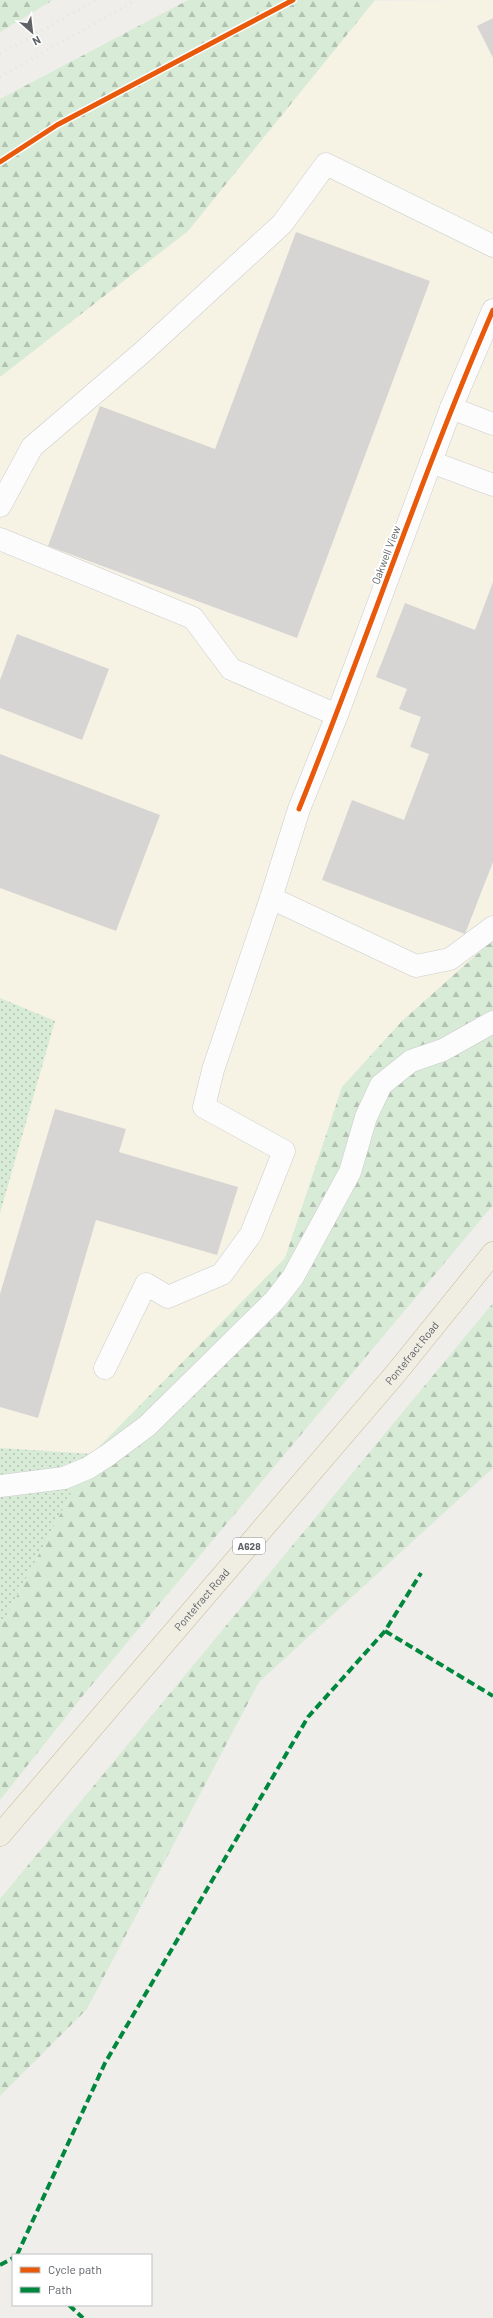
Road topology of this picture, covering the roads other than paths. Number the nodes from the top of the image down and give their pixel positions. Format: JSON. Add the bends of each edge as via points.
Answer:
{"nodes":[{"id":1,"x":493,"y":246,"type":"edge"},
{"id":2,"x":493,"y":310,"type":"edge"},
{"id":3,"x":451,"y":408,"type":"junction"},
{"id":4,"x":493,"y":424,"type":"edge"},
{"id":5,"x":431,"y":462,"type":"junction"},
{"id":6,"x":493,"y":485,"type":"edge"},
{"id":7,"x":0,"y":506,"type":"edge"},
{"id":8,"x":0,"y":539,"type":"edge"},
{"id":9,"x":337,"y":715,"type":"junction"},
{"id":10,"x":271,"y":898,"type":"junction"},
{"id":11,"x":493,"y":926,"type":"edge"},
{"id":12,"x":493,"y":1022,"type":"edge"},
{"id":13,"x":493,"y":1253,"type":"edge"},
{"id":14,"x":105,"y":1368,"type":"dead end"},
{"id":15,"x":0,"y":1486,"type":"edge"},
{"id":16,"x":0,"y":1835,"type":"edge"}],
"edges":[{"from":1,"to":7,"type":"street","via":[[326,164],[282,224],[145,350],[32,447]]},
{"from":2,"to":3,"type":"street","name":"Oakwell View"},
{"from":3,"to":4,"type":"street"},
{"from":3,"to":5,"type":"street","name":"Oakwell View"},
{"from":5,"to":6,"type":"street"},
{"from":5,"to":9,"type":"street","name":"Oakwell View"},
{"from":8,"to":9,"type":"street","via":[[193,618],[231,669]]},
{"from":9,"to":10,"type":"street","name":"Oakwell View","via":[[299,809]]},
{"from":10,"to":11,"type":"street","via":[[416,966],[450,959]]},
{"from":10,"to":14,"type":"street","name":"Oakwell View","via":[[213,1070],[204,1107],[284,1151],[251,1234],[222,1274],[168,1297],[146,1284]]},
{"from":12,"to":15,"type":"street","via":[[443,1050],[411,1061],[381,1085],[366,1117],[350,1172],[293,1277],[274,1300],[147,1426],[88,1468],[64,1478]]},
{"from":13,"to":16,"type":"highway","name":"Pontefract Road","number":"A628","via":[[397,1372]]}]}
